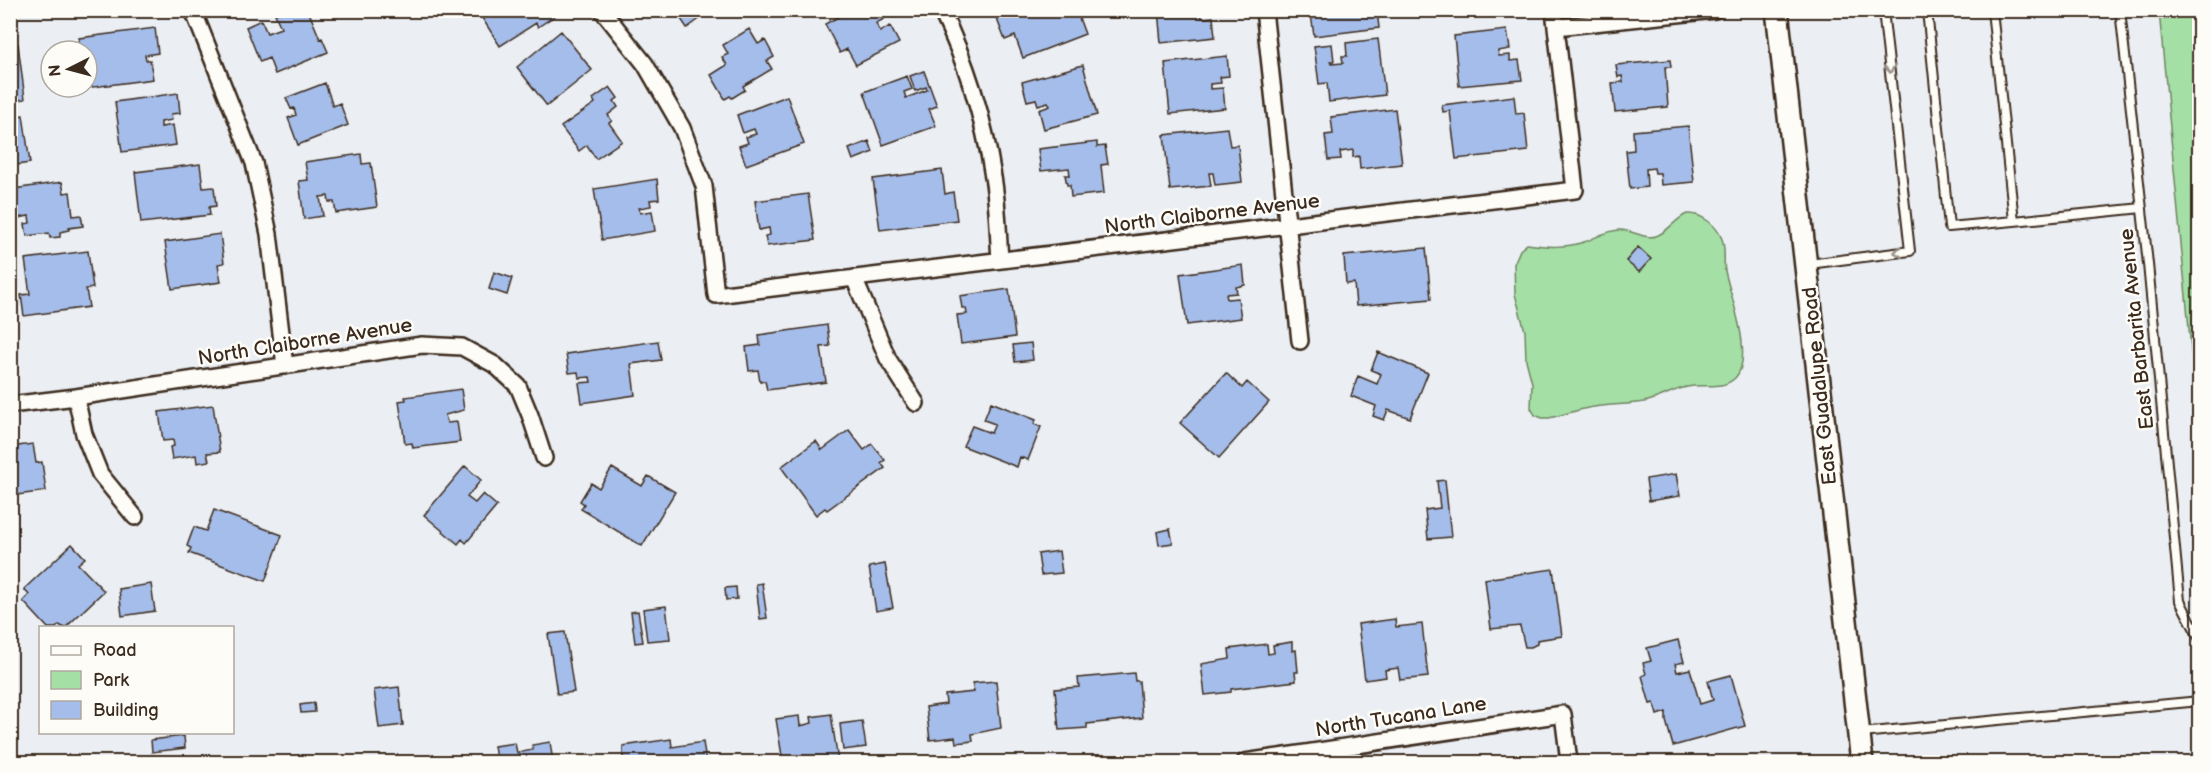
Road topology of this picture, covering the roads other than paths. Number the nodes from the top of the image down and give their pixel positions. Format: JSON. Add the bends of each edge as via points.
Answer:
{"nodes":[{"id":1,"x":193,"y":10,"type":"edge"},
{"id":2,"x":602,"y":10,"type":"edge"},
{"id":3,"x":941,"y":10,"type":"edge"},
{"id":4,"x":1264,"y":10,"type":"edge"},
{"id":5,"x":1554,"y":10,"type":"edge"},
{"id":6,"x":1715,"y":10,"type":"edge"},
{"id":7,"x":1778,"y":10,"type":"edge"},
{"id":8,"x":1883,"y":10,"type":"edge"},
{"id":9,"x":1927,"y":10,"type":"edge"},
{"id":10,"x":1992,"y":10,"type":"edge"},
{"id":11,"x":2121,"y":10,"type":"edge"},
{"id":12,"x":1556,"y":27,"type":"junction"},
{"id":13,"x":2142,"y":208,"type":"junction"},
{"id":14,"x":2014,"y":221,"type":"junction"},
{"id":15,"x":1287,"y":226,"type":"junction"},
{"id":16,"x":1000,"y":260,"type":"junction"},
{"id":17,"x":1806,"y":264,"type":"junction"},
{"id":18,"x":854,"y":278,"type":"junction"},
{"id":19,"x":1300,"y":341,"type":"dead end"},
{"id":20,"x":285,"y":366,"type":"junction"},
{"id":21,"x":76,"y":397,"type":"junction"},
{"id":22,"x":916,"y":403,"type":"dead end"},
{"id":23,"x":10,"y":405,"type":"edge"},
{"id":24,"x":544,"y":458,"type":"dead end"},
{"id":25,"x":135,"y":518,"type":"dead end"},
{"id":26,"x":2199,"y":639,"type":"edge"},
{"id":27,"x":2199,"y":701,"type":"edge"},
{"id":28,"x":1859,"y":733,"type":"junction"},
{"id":29,"x":1245,"y":762,"type":"edge"},
{"id":30,"x":1569,"y":762,"type":"edge"},
{"id":31,"x":1862,"y":762,"type":"edge"}],
"edges":[{"from":1,"to":20,"type":"street","via":[[254,163],[269,234]]},
{"from":2,"to":18,"type":"street","name":"North Claiborne Avenue","via":[[645,64],[682,128],[704,186],[716,295]]},
{"from":3,"to":16,"type":"street","via":[[977,99],[993,178]]},
{"from":4,"to":15,"type":"street"},
{"from":5,"to":12,"type":"street"},
{"from":6,"to":12,"type":"street"},
{"from":7,"to":17,"type":"main road","name":"East Guadalupe Road"},
{"from":8,"to":17,"type":"lane","one_way":true,"via":[[1910,251]]},
{"from":9,"to":14,"type":"lane","via":[[1949,227]]},
{"from":10,"to":14,"type":"lane"},
{"from":11,"to":13,"type":"lane","name":"East Barbarita Avenue"},
{"from":12,"to":15,"type":"street","name":"North Claiborne Avenue","via":[[1575,190]]},
{"from":13,"to":14,"type":"lane"},
{"from":13,"to":26,"type":"lane","name":"East Barbarita Avenue","via":[[2180,601]]},
{"from":15,"to":16,"type":"street","name":"North Claiborne Avenue"},
{"from":15,"to":19,"type":"street"},
{"from":16,"to":18,"type":"street","name":"North Claiborne Avenue"},
{"from":17,"to":28,"type":"main road","name":"East Guadalupe Road"},
{"from":18,"to":22,"type":"street","via":[[888,359]]},
{"from":20,"to":21,"type":"street","name":"North Claiborne Avenue"},
{"from":20,"to":24,"type":"street","name":"North Claiborne Avenue","via":[[422,345],[462,347],[495,365],[518,386]]},
{"from":21,"to":23,"type":"street","name":"North Claiborne Avenue"},
{"from":21,"to":25,"type":"street","via":[[84,434],[100,474]]},
{"from":27,"to":28,"type":"lane"},
{"from":28,"to":31,"type":"main road","name":"East Guadalupe Road"},
{"from":29,"to":30,"type":"street","name":"North Tucana Lane","via":[[1563,714]]}]}
